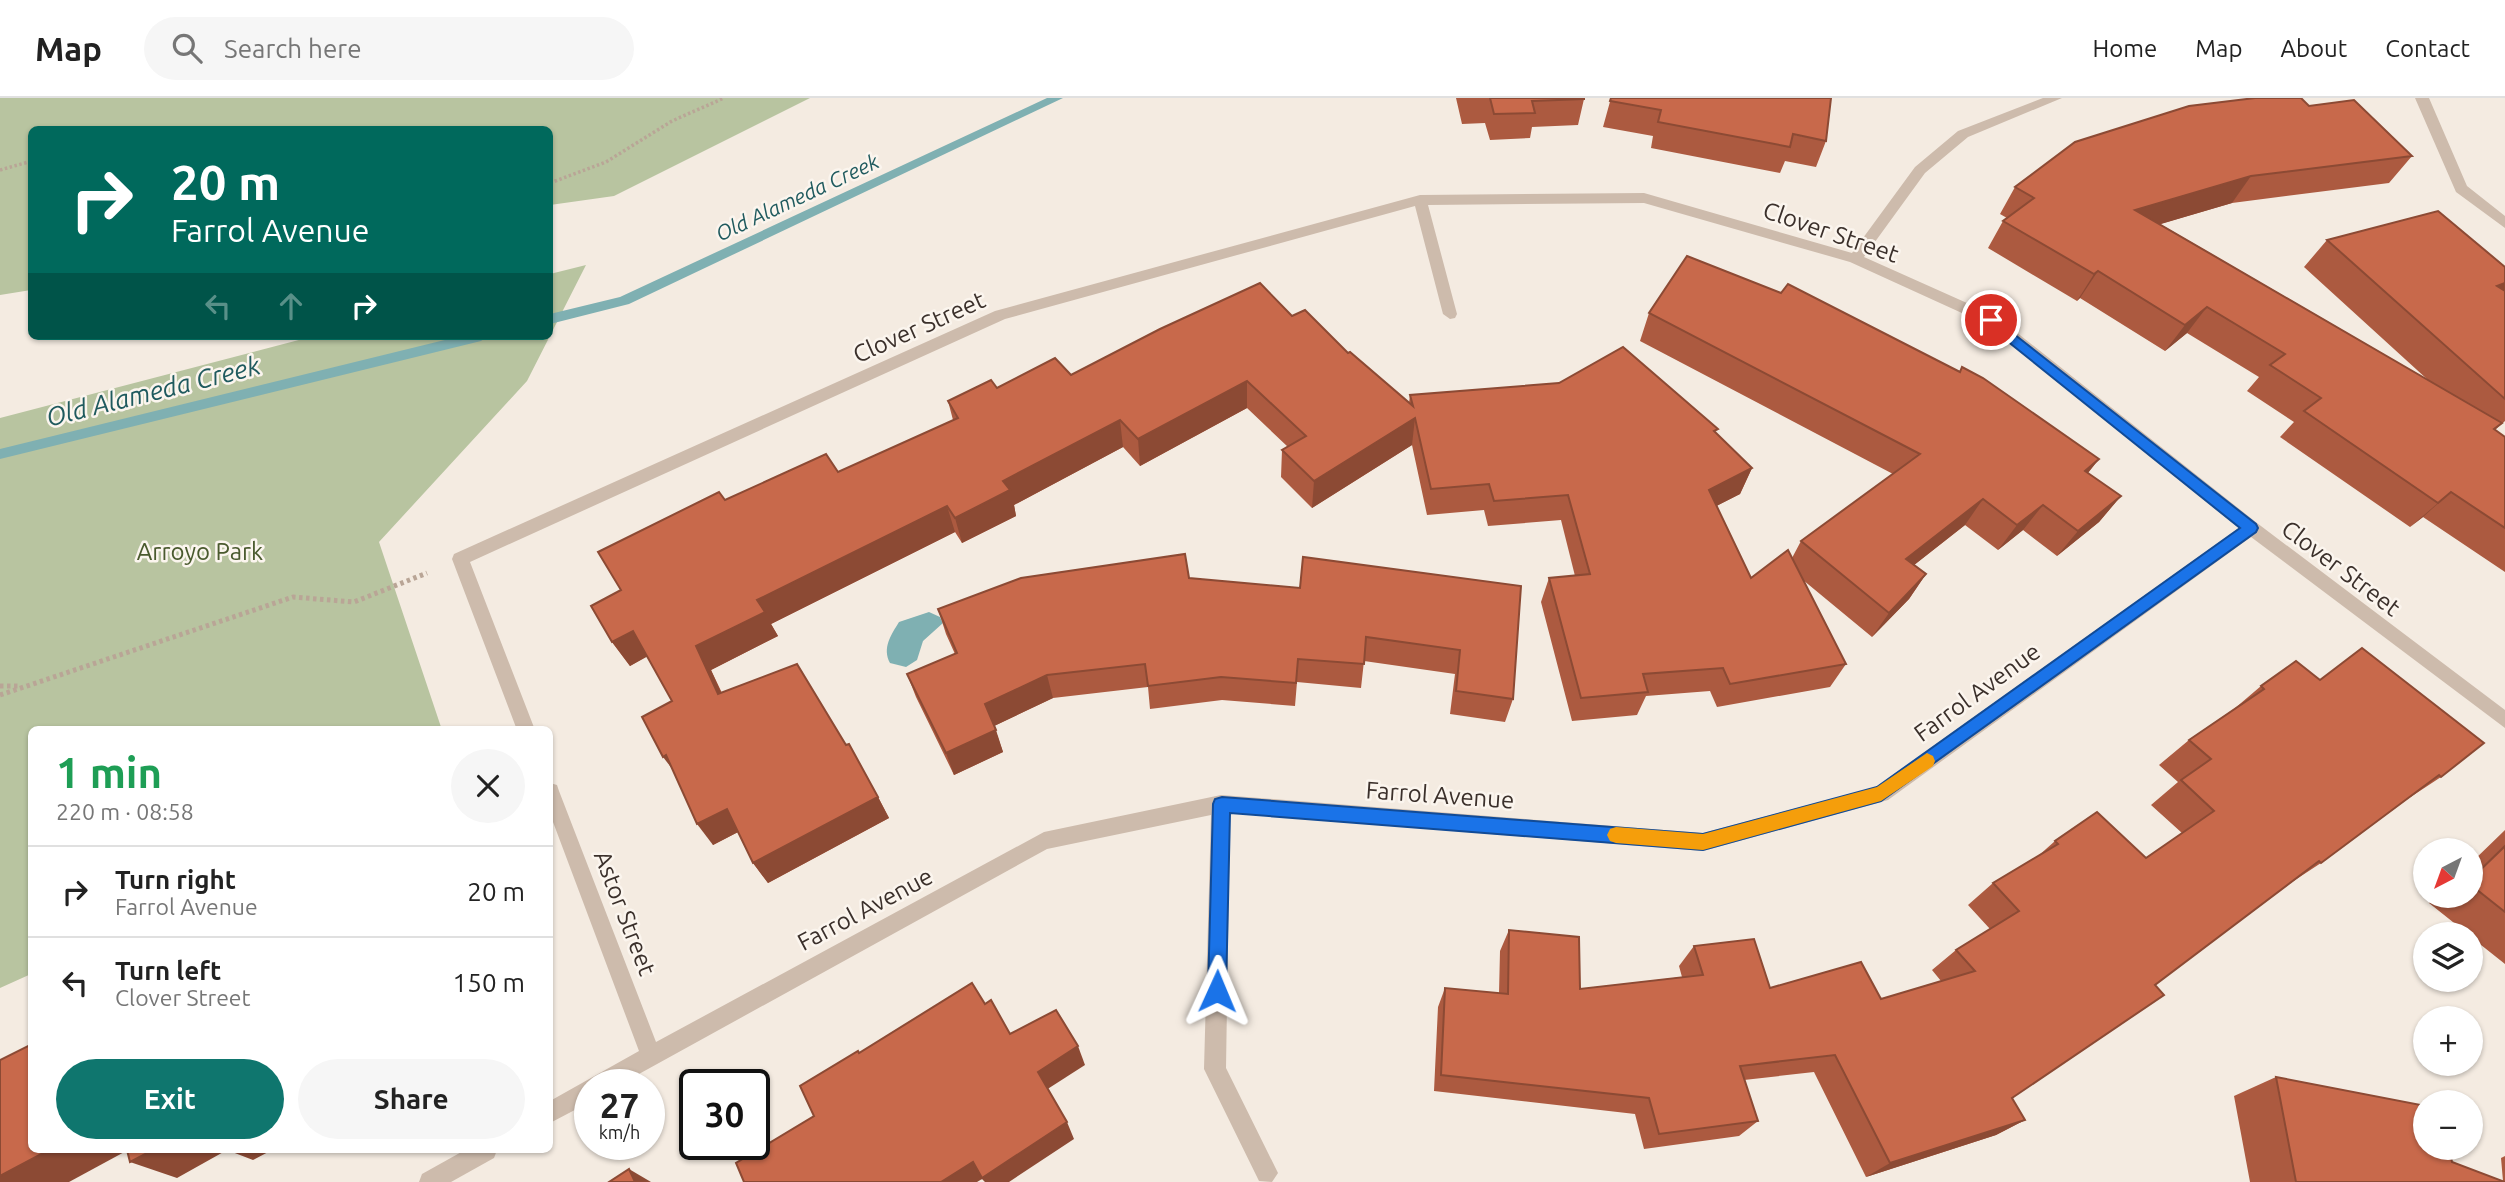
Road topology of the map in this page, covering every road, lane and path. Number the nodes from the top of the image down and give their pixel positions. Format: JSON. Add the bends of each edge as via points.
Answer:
{"nodes":[{"id":1,"x":724,"y":98,"type":"edge"},
{"id":2,"x":2055,"y":98,"type":"edge"},
{"id":3,"x":2422,"y":98,"type":"edge"},
{"id":4,"x":28,"y":162,"type":"edge"},
{"id":5,"x":0,"y":170,"type":"edge"},
{"id":6,"x":553,"y":182,"type":"edge"},
{"id":7,"x":1420,"y":200,"type":"junction"},
{"id":8,"x":2505,"y":223,"type":"edge"},
{"id":9,"x":1855,"y":259,"type":"junction"},
{"id":10,"x":1450,"y":314,"type":"dead end"},
{"id":11,"x":2251,"y":528,"type":"junction"},
{"id":12,"x":460,"y":559,"type":"junction"},
{"id":13,"x":0,"y":686,"type":"edge"},
{"id":14,"x":22,"y":686,"type":"junction"},
{"id":15,"x":0,"y":695,"type":"edge"},
{"id":16,"x":2505,"y":720,"type":"edge"},
{"id":17,"x":524,"y":726,"type":"edge"},
{"id":18,"x":553,"y":799,"type":"edge"},
{"id":19,"x":1222,"y":804,"type":"junction"},
{"id":20,"x":651,"y":1055,"type":"junction"},
{"id":21,"x":626,"y":1069,"type":"edge"},
{"id":22,"x":574,"y":1099,"type":"edge"},
{"id":23,"x":553,"y":1111,"type":"edge"},
{"id":24,"x":481,"y":1153,"type":"edge"},
{"id":25,"x":1268,"y":1173,"type":"dead end"},
{"id":26,"x":430,"y":1182,"type":"edge"}],
"edges":[{"from":1,"to":6,"type":"path","via":[[672,121],[606,162]]},
{"from":2,"to":9,"type":"street","via":[[1963,134],[1920,170]]},
{"from":3,"to":8,"type":"street","via":[[2461,189]]},
{"from":4,"to":5,"type":"path"},
{"from":7,"to":9,"type":"street","name":"Clover Street","via":[[1644,198]]},
{"from":7,"to":10,"type":"street"},
{"from":7,"to":12,"type":"street","name":"Clover Street","via":[[1000,315]]},
{"from":9,"to":11,"type":"street","name":"Clover Street","via":[[1991,320]]},
{"from":11,"to":16,"type":"street","name":"Clover Street"},
{"from":11,"to":19,"type":"street","name":"Farrol Avenue","via":[[1881,794],[1703,842]]},
{"from":12,"to":14,"type":"path","via":[[354,602],[293,597]]},
{"from":12,"to":17,"type":"street"},
{"from":13,"to":14,"type":"path"},
{"from":14,"to":15,"type":"path"},
{"from":18,"to":20,"type":"street","name":"Astor Street"},
{"from":19,"to":20,"type":"street","name":"Farrol Avenue","via":[[1044,841]]},
{"from":19,"to":25,"type":"street","via":[[1216,1069]]},
{"from":20,"to":21,"type":"street","name":"Farrol Avenue"},
{"from":22,"to":23,"type":"street"},
{"from":24,"to":26,"type":"street"}]}
